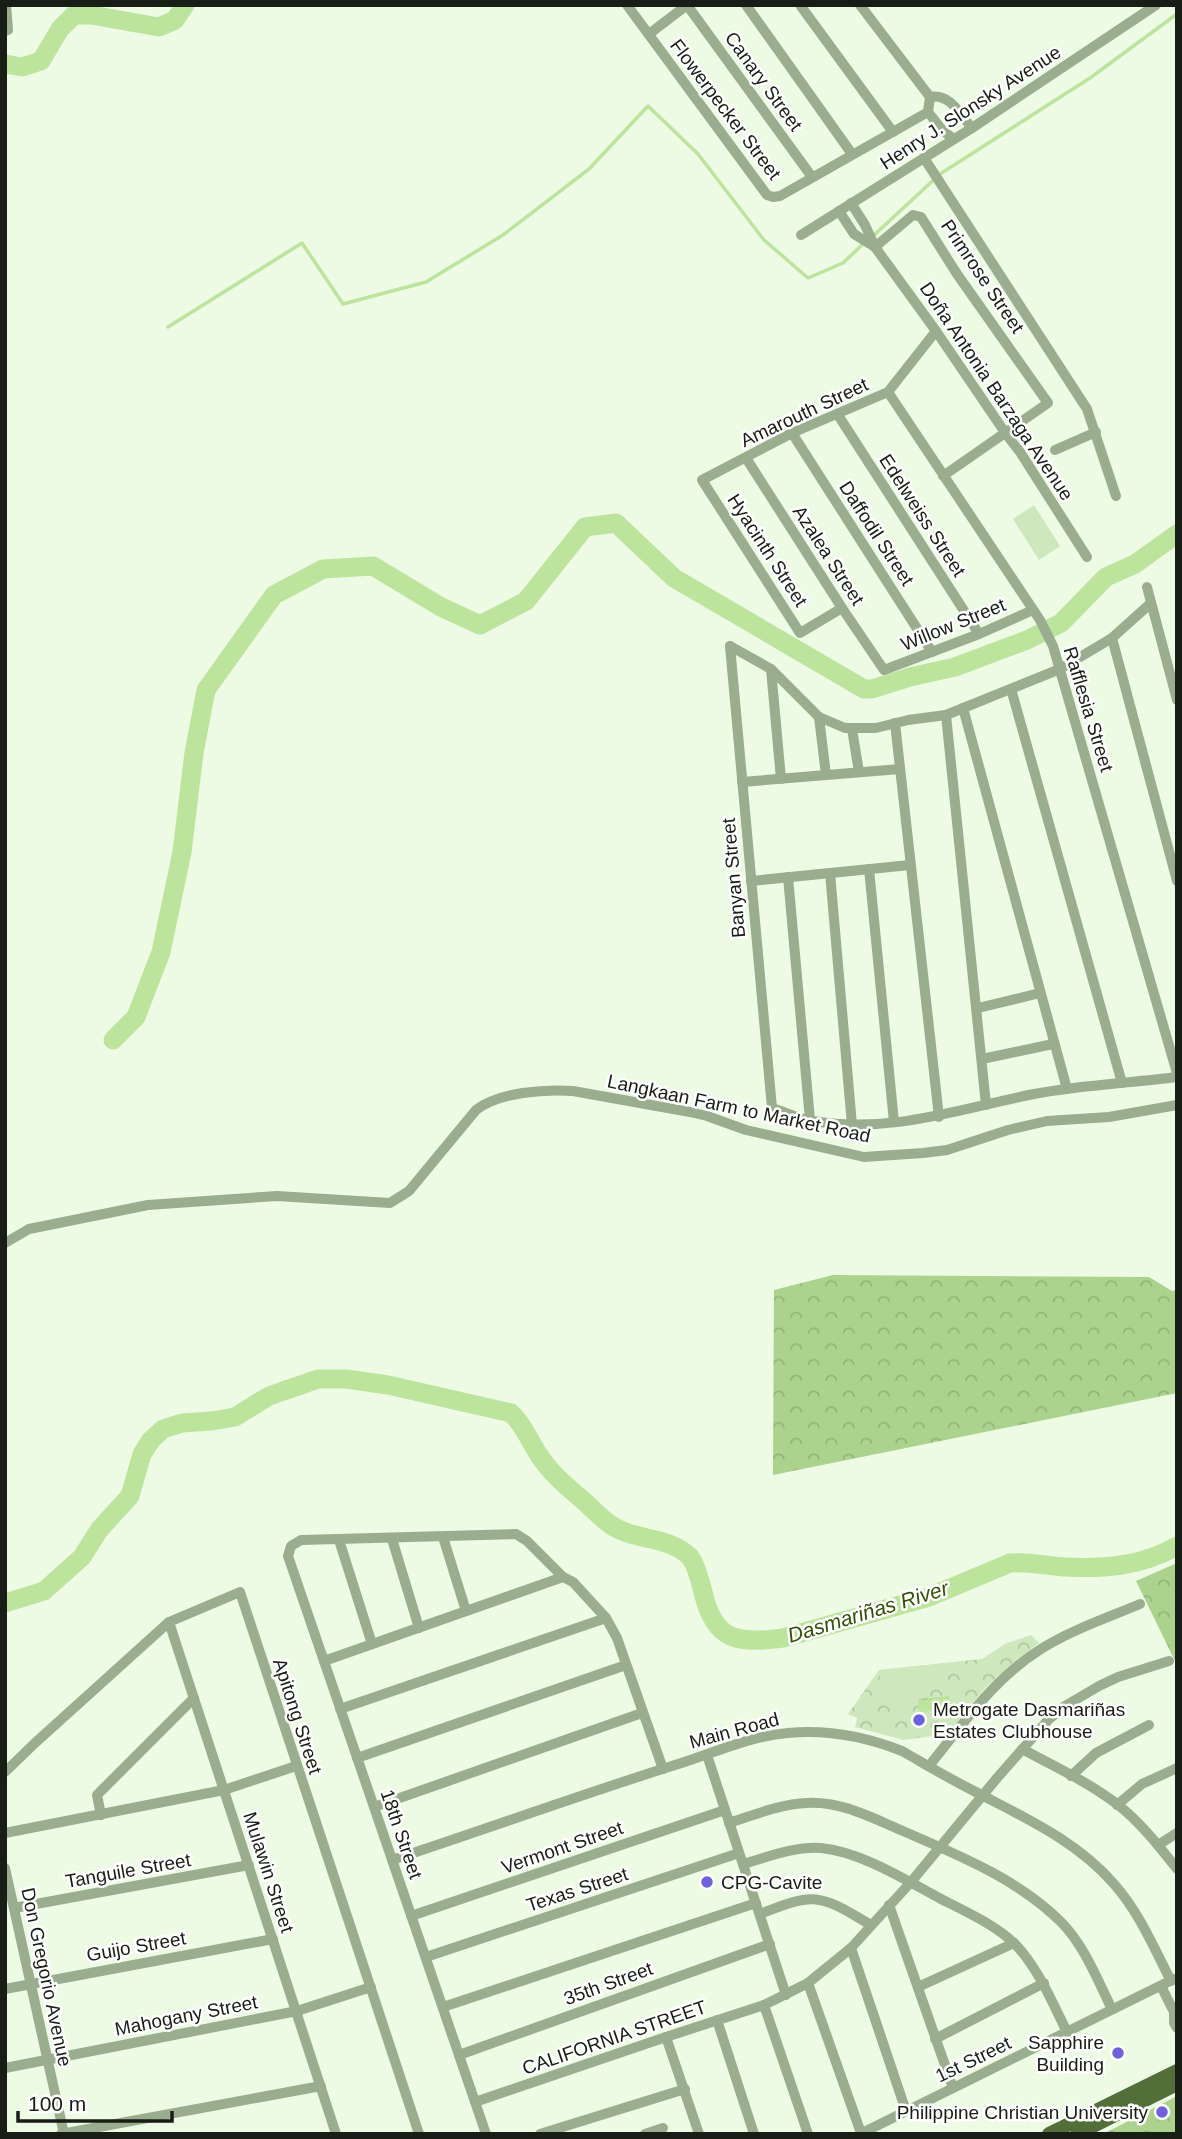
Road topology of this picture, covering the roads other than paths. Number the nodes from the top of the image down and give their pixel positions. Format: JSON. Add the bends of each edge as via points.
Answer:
{"nodes":[{"id":1,"x":15,"y":5,"type":"edge"},
{"id":2,"x":627,"y":5,"type":"edge"},
{"id":3,"x":688,"y":5,"type":"edge"},
{"id":4,"x":746,"y":5,"type":"edge"},
{"id":5,"x":800,"y":5,"type":"edge"},
{"id":6,"x":860,"y":5,"type":"edge"},
{"id":7,"x":1156,"y":5,"type":"edge"},
{"id":8,"x":6,"y":6,"type":"edge"},
{"id":9,"x":7,"y":31,"type":"edge"},
{"id":10,"x":649,"y":34,"type":"junction"},
{"id":11,"x":930,"y":97,"type":"junction"},
{"id":12,"x":928,"y":111,"type":"junction"},
{"id":13,"x":972,"y":128,"type":"junction"},
{"id":14,"x":893,"y":132,"type":"junction"},
{"id":15,"x":954,"y":139,"type":"junction"},
{"id":16,"x":852,"y":154,"type":"junction"},
{"id":17,"x":924,"y":158,"type":"junction"},
{"id":18,"x":812,"y":177,"type":"junction"},
{"id":19,"x":851,"y":204,"type":"junction"},
{"id":20,"x":839,"y":211,"type":"junction"},
{"id":21,"x":801,"y":235,"type":"dead end"},
{"id":22,"x":875,"y":247,"type":"junction"},
{"id":23,"x":936,"y":331,"type":"junction"},
{"id":24,"x":888,"y":392,"type":"junction"},
{"id":25,"x":838,"y":415,"type":"junction"},
{"id":26,"x":1096,"y":432,"type":"junction"},
{"id":27,"x":792,"y":433,"type":"junction"},
{"id":28,"x":1006,"y":434,"type":"junction"},
{"id":29,"x":1055,"y":450,"type":"dead end"},
{"id":30,"x":746,"y":458,"type":"junction"},
{"id":31,"x":943,"y":476,"type":"junction"},
{"id":32,"x":702,"y":480,"type":"joint"},
{"id":33,"x":1116,"y":496,"type":"dead end"},
{"id":34,"x":1087,"y":557,"type":"dead end"},
{"id":35,"x":1147,"y":587,"type":"dead end"},
{"id":36,"x":1151,"y":603,"type":"junction"},
{"id":37,"x":842,"y":608,"type":"junction"},
{"id":38,"x":1037,"y":615,"type":"junction"},
{"id":39,"x":979,"y":634,"type":"junction"},
{"id":40,"x":1112,"y":638,"type":"junction"},
{"id":41,"x":932,"y":652,"type":"junction"},
{"id":42,"x":771,"y":669,"type":"junction"},
{"id":43,"x":1060,"y":669,"type":"junction"},
{"id":44,"x":884,"y":670,"type":"joint"},
{"id":45,"x":1011,"y":689,"type":"junction"},
{"id":46,"x":1177,"y":700,"type":"edge"},
{"id":47,"x":963,"y":708,"type":"junction"},
{"id":48,"x":946,"y":715,"type":"junction"},
{"id":49,"x":819,"y":717,"type":"junction"},
{"id":50,"x":895,"y":723,"type":"junction"},
{"id":51,"x":852,"y":729,"type":"junction"},
{"id":52,"x":900,"y":769,"type":"junction"},
{"id":53,"x":859,"y":772,"type":"junction"},
{"id":54,"x":826,"y":775,"type":"junction"},
{"id":55,"x":781,"y":779,"type":"junction"},
{"id":56,"x":742,"y":782,"type":"junction"},
{"id":57,"x":911,"y":864,"type":"junction"},
{"id":58,"x":869,"y":869,"type":"junction"},
{"id":59,"x":830,"y":873,"type":"junction"},
{"id":60,"x":788,"y":877,"type":"junction"},
{"id":61,"x":751,"y":881,"type":"junction"},
{"id":62,"x":1177,"y":881,"type":"edge"},
{"id":63,"x":1040,"y":993,"type":"junction"},
{"id":64,"x":978,"y":1008,"type":"junction"},
{"id":65,"x":1053,"y":1044,"type":"junction"},
{"id":66,"x":982,"y":1059,"type":"junction"},
{"id":67,"x":1177,"y":1075,"type":"edge"},
{"id":68,"x":1122,"y":1083,"type":"junction"},
{"id":69,"x":1067,"y":1089,"type":"junction"},
{"id":70,"x":986,"y":1105,"type":"junction"},
{"id":71,"x":1177,"y":1105,"type":"edge"},
{"id":72,"x":939,"y":1116,"type":"junction"},
{"id":73,"x":810,"y":1120,"type":"junction"},
{"id":74,"x":894,"y":1122,"type":"junction"},
{"id":75,"x":852,"y":1125,"type":"junction"},
{"id":76,"x":5,"y":1243,"type":"edge"},
{"id":77,"x":443,"y":1537,"type":"junction"},
{"id":78,"x":392,"y":1539,"type":"junction"},
{"id":79,"x":339,"y":1541,"type":"junction"},
{"id":80,"x":563,"y":1577,"type":"junction"},
{"id":81,"x":1140,"y":1604,"type":"dead end"},
{"id":82,"x":466,"y":1611,"type":"junction"},
{"id":83,"x":606,"y":1618,"type":"junction"},
{"id":84,"x":169,"y":1622,"type":"junction"},
{"id":85,"x":419,"y":1628,"type":"junction"},
{"id":86,"x":372,"y":1644,"type":"junction"},
{"id":87,"x":324,"y":1661,"type":"junction"},
{"id":88,"x":1169,"y":1661,"type":"dead end"},
{"id":89,"x":626,"y":1665,"type":"junction"},
{"id":90,"x":194,"y":1698,"type":"junction"},
{"id":91,"x":340,"y":1709,"type":"junction"},
{"id":92,"x":642,"y":1713,"type":"junction"},
{"id":93,"x":1149,"y":1725,"type":"dead end"},
{"id":94,"x":1022,"y":1749,"type":"junction"},
{"id":95,"x":707,"y":1755,"type":"junction"},
{"id":96,"x":357,"y":1758,"type":"junction"},
{"id":97,"x":296,"y":1766,"type":"junction"},
{"id":98,"x":929,"y":1766,"type":"junction"},
{"id":99,"x":1177,"y":1768,"type":"edge"},
{"id":100,"x":663,"y":1769,"type":"junction"},
{"id":101,"x":5,"y":1772,"type":"edge"},
{"id":102,"x":1071,"y":1776,"type":"junction"},
{"id":103,"x":224,"y":1790,"type":"junction"},
{"id":104,"x":983,"y":1796,"type":"junction"},
{"id":105,"x":1117,"y":1805,"type":"junction"},
{"id":106,"x":374,"y":1807,"type":"junction"},
{"id":107,"x":725,"y":1810,"type":"junction"},
{"id":108,"x":101,"y":1815,"type":"junction"},
{"id":109,"x":729,"y":1823,"type":"junction"},
{"id":110,"x":5,"y":1833,"type":"edge"},
{"id":111,"x":1177,"y":1833,"type":"edge"},
{"id":112,"x":1158,"y":1844,"type":"junction"},
{"id":113,"x":942,"y":1848,"type":"junction"},
{"id":114,"x":741,"y":1859,"type":"junction"},
{"id":115,"x":392,"y":1860,"type":"junction"},
{"id":116,"x":249,"y":1866,"type":"junction"},
{"id":117,"x":5,"y":1868,"type":"edge"},
{"id":118,"x":1177,"y":1869,"type":"edge"},
{"id":119,"x":911,"y":1882,"type":"junction"},
{"id":120,"x":756,"y":1903,"type":"junction"},
{"id":121,"x":889,"y":1905,"type":"junction"},
{"id":122,"x":14,"y":1908,"type":"junction"},
{"id":123,"x":760,"y":1914,"type":"junction"},
{"id":124,"x":411,"y":1916,"type":"junction"},
{"id":125,"x":871,"y":1925,"type":"junction"},
{"id":126,"x":273,"y":1939,"type":"junction"},
{"id":127,"x":1014,"y":1943,"type":"junction"},
{"id":128,"x":770,"y":1944,"type":"junction"},
{"id":129,"x":850,"y":1948,"type":"junction"},
{"id":130,"x":426,"y":1957,"type":"junction"},
{"id":131,"x":1169,"y":1982,"type":"edge"},
{"id":132,"x":31,"y":1983,"type":"junction"},
{"id":133,"x":808,"y":1983,"type":"junction"},
{"id":134,"x":1044,"y":1983,"type":"junction"},
{"id":135,"x":371,"y":1987,"type":"junction"},
{"id":136,"x":918,"y":1987,"type":"junction"},
{"id":137,"x":5,"y":1989,"type":"edge"},
{"id":138,"x":786,"y":1994,"type":"junction"},
{"id":139,"x":764,"y":2006,"type":"junction"},
{"id":140,"x":443,"y":2007,"type":"junction"},
{"id":141,"x":1112,"y":2009,"type":"junction"},
{"id":142,"x":296,"y":2011,"type":"junction"},
{"id":143,"x":717,"y":2020,"type":"junction"},
{"id":144,"x":1177,"y":2028,"type":"edge"},
{"id":145,"x":1067,"y":2032,"type":"junction"},
{"id":146,"x":666,"y":2037,"type":"junction"},
{"id":147,"x":935,"y":2039,"type":"junction"},
{"id":148,"x":459,"y":2055,"type":"junction"},
{"id":149,"x":47,"y":2059,"type":"junction"},
{"id":150,"x":5,"y":2068,"type":"edge"},
{"id":151,"x":1177,"y":2071,"type":"edge"},
{"id":152,"x":1177,"y":2084,"type":"edge"},
{"id":153,"x":321,"y":2086,"type":"junction"},
{"id":154,"x":953,"y":2088,"type":"junction"},
{"id":155,"x":685,"y":2089,"type":"junction"},
{"id":156,"x":475,"y":2102,"type":"junction"},
{"id":157,"x":906,"y":2111,"type":"junction"},
{"id":158,"x":663,"y":2128,"type":"dead end"},
{"id":159,"x":861,"y":2133,"type":"edge"},
{"id":160,"x":63,"y":2134,"type":"edge"},
{"id":161,"x":337,"y":2134,"type":"edge"},
{"id":162,"x":419,"y":2134,"type":"edge"},
{"id":163,"x":486,"y":2134,"type":"edge"},
{"id":164,"x":540,"y":2134,"type":"edge"},
{"id":165,"x":645,"y":2134,"type":"edge"},
{"id":166,"x":699,"y":2134,"type":"edge"},
{"id":167,"x":754,"y":2134,"type":"edge"},
{"id":168,"x":808,"y":2134,"type":"edge"},
{"id":169,"x":1049,"y":2134,"type":"edge"},
{"id":170,"x":1077,"y":2134,"type":"edge"}],
"edges":[{"from":1,"to":8,"type":"street"},
{"from":2,"to":10,"type":"street","name":"Flowerpecker Street"},
{"from":3,"to":10,"type":"street"},
{"from":3,"to":18,"type":"street","name":"Canary Street"},
{"from":4,"to":16,"type":"street"},
{"from":5,"to":14,"type":"street"},
{"from":6,"to":11,"type":"street"},
{"from":7,"to":13,"type":"street","name":"Henry J. Slonsky Avenue"},
{"from":8,"to":9,"type":"street"},
{"from":10,"to":18,"type":"street","name":"Flowerpecker Street","via":[[767,195],[780,196]]},
{"from":11,"to":12,"type":"street"},
{"from":11,"to":13,"type":"street","via":[[942,96],[953,104]]},
{"from":12,"to":14,"type":"street"},
{"from":12,"to":15,"type":"street"},
{"from":13,"to":15,"type":"street","name":"Henry J. Slonsky Avenue"},
{"from":14,"to":16,"type":"street"},
{"from":15,"to":17,"type":"street","name":"Henry J. Slonsky Avenue"},
{"from":16,"to":18,"type":"street"},
{"from":17,"to":19,"type":"street","name":"Henry J. Slonsky Avenue"},
{"from":17,"to":26,"type":"street","via":[[1087,409]]},
{"from":19,"to":20,"type":"street","name":"Henry J. Slonsky Avenue"},
{"from":19,"to":22,"type":"street","name":"Doña Antonia Barzaga Avenue"},
{"from":20,"to":21,"type":"street","name":"Henry J. Slonsky Avenue"},
{"from":20,"to":22,"type":"street","name":"Doña Antonia Barzaga Avenue","via":[[854,234]]},
{"from":22,"to":23,"type":"street","name":"Doña Antonia Barzaga Avenue"},
{"from":22,"to":28,"type":"street","name":"Primrose Street","via":[[906,219],[921,216],[1048,403]]},
{"from":23,"to":24,"type":"street","name":"Amarouth Street"},
{"from":23,"to":28,"type":"street","name":"Doña Antonia Barzaga Avenue"},
{"from":24,"to":25,"type":"street","name":"Amarouth Street"},
{"from":24,"to":31,"type":"street","name":"Rafflesia Street"},
{"from":25,"to":27,"type":"street","name":"Amarouth Street"},
{"from":25,"to":39,"type":"street","name":"Edelweiss Street"},
{"from":26,"to":29,"type":"street"},
{"from":26,"to":33,"type":"street"},
{"from":27,"to":30,"type":"street","name":"Amarouth Street"},
{"from":27,"to":41,"type":"street","name":"Daffodil Street"},
{"from":28,"to":31,"type":"street"},
{"from":28,"to":34,"type":"street","name":"Doña Antonia Barzaga Avenue"},
{"from":30,"to":32,"type":"street","name":"Amarouth Street"},
{"from":30,"to":37,"type":"street","name":"Azalea Street"},
{"from":31,"to":38,"type":"street","name":"Rafflesia Street"},
{"from":32,"to":37,"type":"street","name":"Hyacinth Street","via":[[800,634]]},
{"from":35,"to":36,"type":"street"},
{"from":36,"to":40,"type":"street"},
{"from":36,"to":46,"type":"street"},
{"from":37,"to":44,"type":"street","name":"Azalea Street"},
{"from":38,"to":39,"type":"street","name":"Willow Street"},
{"from":38,"to":43,"type":"street","name":"Rafflesia Street"},
{"from":39,"to":41,"type":"street","name":"Willow Street"},
{"from":40,"to":43,"type":"street"},
{"from":40,"to":62,"type":"street"},
{"from":41,"to":44,"type":"street","name":"Willow Street"},
{"from":42,"to":49,"type":"street"},
{"from":42,"to":55,"type":"street"},
{"from":42,"to":56,"type":"street","name":"Banyan Street","via":[[730,646]]},
{"from":43,"to":45,"type":"street"},
{"from":43,"to":67,"type":"street","name":"Rafflesia Street"},
{"from":45,"to":47,"type":"street"},
{"from":45,"to":68,"type":"street"},
{"from":47,"to":48,"type":"street"},
{"from":47,"to":63,"type":"street"},
{"from":48,"to":50,"type":"street"},
{"from":48,"to":64,"type":"street"},
{"from":49,"to":51,"type":"street"},
{"from":49,"to":54,"type":"street"},
{"from":50,"to":51,"type":"street"},
{"from":50,"to":52,"type":"street"},
{"from":51,"to":53,"type":"street"},
{"from":52,"to":53,"type":"street"},
{"from":52,"to":57,"type":"street"},
{"from":53,"to":54,"type":"street"},
{"from":54,"to":55,"type":"street"},
{"from":55,"to":56,"type":"street"},
{"from":56,"to":61,"type":"street","name":"Banyan Street"},
{"from":57,"to":58,"type":"street"},
{"from":57,"to":72,"type":"street"},
{"from":58,"to":59,"type":"street"},
{"from":58,"to":74,"type":"street"},
{"from":59,"to":60,"type":"street"},
{"from":59,"to":75,"type":"street"},
{"from":60,"to":61,"type":"street"},
{"from":60,"to":73,"type":"street"},
{"from":61,"to":73,"type":"street","name":"Banyan Street","via":[[772,1108]]},
{"from":63,"to":64,"type":"street"},
{"from":63,"to":65,"type":"street"},
{"from":64,"to":66,"type":"street"},
{"from":65,"to":66,"type":"street"},
{"from":65,"to":69,"type":"street"},
{"from":66,"to":70,"type":"street"},
{"from":67,"to":68,"type":"street"},
{"from":68,"to":69,"type":"street"},
{"from":69,"to":70,"type":"street"},
{"from":70,"to":72,"type":"street"},
{"from":71,"to":76,"type":"street","name":"Langkaan Farm to Market Road","via":[[1109,1117],[1047,1121],[947,1150],[864,1157],[690,1112],[556,1090],[484,1103],[410,1191],[390,1203],[277,1196],[148,1205],[29,1229]]},
{"from":72,"to":74,"type":"street"},
{"from":73,"to":75,"type":"street"},
{"from":74,"to":75,"type":"street"},
{"from":77,"to":78,"type":"street"},
{"from":77,"to":80,"type":"street","via":[[516,1534]]},
{"from":77,"to":82,"type":"street"},
{"from":78,"to":79,"type":"street"},
{"from":78,"to":85,"type":"street"},
{"from":79,"to":86,"type":"street"},
{"from":79,"to":87,"type":"street","name":"18th Street","via":[[301,1540],[291,1546],[288,1556]]},
{"from":80,"to":82,"type":"street"},
{"from":80,"to":83,"type":"street"},
{"from":81,"to":98,"type":"street","via":[[1028,1657],[980,1702]]},
{"from":82,"to":85,"type":"street"},
{"from":83,"to":89,"type":"street"},
{"from":83,"to":91,"type":"street"},
{"from":84,"to":90,"type":"street","name":"Mulawin Street"},
{"from":84,"to":97,"type":"street","name":"Apitong Street","via":[[240,1592]]},
{"from":84,"to":101,"type":"street","name":"Apitong Street"},
{"from":85,"to":86,"type":"street"},
{"from":86,"to":87,"type":"street"},
{"from":87,"to":91,"type":"street","name":"18th Street"},
{"from":88,"to":94,"type":"street","via":[[1118,1677],[1083,1695],[1049,1719]]},
{"from":89,"to":92,"type":"street"},
{"from":89,"to":96,"type":"street"},
{"from":90,"to":103,"type":"street","name":"Mulawin Street"},
{"from":90,"to":108,"type":"street","via":[[97,1795]]},
{"from":91,"to":96,"type":"street","name":"18th Street"},
{"from":92,"to":100,"type":"street"},
{"from":92,"to":106,"type":"street"},
{"from":93,"to":102,"type":"street","via":[[1096,1753]]},
{"from":94,"to":102,"type":"street"},
{"from":94,"to":104,"type":"street"},
{"from":95,"to":98,"type":"street","name":"Main Road","via":[[764,1737],[820,1731],[882,1743]]},
{"from":95,"to":100,"type":"street","name":"Main Road"},
{"from":95,"to":107,"type":"street"},
{"from":96,"to":106,"type":"street","name":"18th Street"},
{"from":97,"to":103,"type":"street"},
{"from":97,"to":135,"type":"street","name":"Apitong Street"},
{"from":98,"to":104,"type":"street","name":"Main Road"},
{"from":99,"to":105,"type":"street","via":[[1142,1784]]},
{"from":100,"to":115,"type":"street","name":"Main Road"},
{"from":102,"to":105,"type":"street"},
{"from":103,"to":108,"type":"street"},
{"from":103,"to":116,"type":"street","name":"Mulawin Street"},
{"from":104,"to":113,"type":"street"},
{"from":104,"to":131,"type":"street","name":"Main Road","via":[[1059,1837],[1096,1865],[1140,1920]]},
{"from":105,"to":112,"type":"street"},
{"from":106,"to":115,"type":"street","name":"18th Street"},
{"from":107,"to":109,"type":"street"},
{"from":107,"to":124,"type":"street","name":"Vermont Street"},
{"from":108,"to":110,"type":"street"},
{"from":109,"to":113,"type":"street","via":[[786,1805],[829,1804],[867,1814]]},
{"from":109,"to":114,"type":"street"},
{"from":111,"to":112,"type":"street"},
{"from":112,"to":118,"type":"street"},
{"from":113,"to":119,"type":"street"},
{"from":113,"to":141,"type":"street","via":[[1033,1897],[1062,1923],[1084,1953]]},
{"from":114,"to":119,"type":"street","name":"Texas Street","via":[[820,1848],[864,1860]]},
{"from":114,"to":120,"type":"street"},
{"from":114,"to":130,"type":"street","name":"Texas Street"},
{"from":115,"to":124,"type":"street","name":"18th Street"},
{"from":116,"to":122,"type":"street","name":"Tanguile Street"},
{"from":116,"to":126,"type":"street","name":"Mulawin Street"},
{"from":117,"to":122,"type":"street","name":"Don Gregorio Avenue"},
{"from":119,"to":121,"type":"street"},
{"from":119,"to":127,"type":"street","name":"Texas Street"},
{"from":120,"to":123,"type":"street"},
{"from":120,"to":140,"type":"street"},
{"from":121,"to":125,"type":"street"},
{"from":121,"to":136,"type":"street"},
{"from":122,"to":132,"type":"street","name":"Don Gregorio Avenue"},
{"from":123,"to":125,"type":"street","via":[[816,1899]]},
{"from":123,"to":128,"type":"street"},
{"from":124,"to":130,"type":"street","name":"18th Street"},
{"from":125,"to":129,"type":"street"},
{"from":126,"to":132,"type":"street","name":"Guijo Street"},
{"from":126,"to":142,"type":"street","name":"Mulawin Street"},
{"from":127,"to":134,"type":"street","name":"Texas Street"},
{"from":127,"to":136,"type":"street"},
{"from":128,"to":138,"type":"street"},
{"from":128,"to":148,"type":"street","name":"35th Street"},
{"from":129,"to":133,"type":"street"},
{"from":129,"to":157,"type":"street"},
{"from":130,"to":140,"type":"street","name":"18th Street"},
{"from":131,"to":141,"type":"street","name":"1st Street"},
{"from":131,"to":144,"type":"street","name":"Main Road"},
{"from":132,"to":137,"type":"street","name":"Guijo Street"},
{"from":132,"to":149,"type":"street","name":"Don Gregorio Avenue"},
{"from":133,"to":138,"type":"street","name":"CALIFORNIA STREET"},
{"from":133,"to":159,"type":"street"},
{"from":134,"to":145,"type":"street","name":"Texas Street"},
{"from":134,"to":147,"type":"street"},
{"from":135,"to":142,"type":"street","name":"Mahogany Street"},
{"from":135,"to":162,"type":"street","name":"Apitong Street"},
{"from":136,"to":147,"type":"street"},
{"from":138,"to":139,"type":"street","name":"CALIFORNIA STREET"},
{"from":139,"to":143,"type":"street","name":"CALIFORNIA STREET"},
{"from":139,"to":168,"type":"street"},
{"from":140,"to":148,"type":"street","name":"18th Street"},
{"from":141,"to":145,"type":"street","name":"1st Street"},
{"from":142,"to":149,"type":"street","name":"Mahogany Street"},
{"from":142,"to":153,"type":"street","name":"Mulawin Street"},
{"from":143,"to":146,"type":"street","name":"CALIFORNIA STREET"},
{"from":143,"to":167,"type":"street"},
{"from":145,"to":154,"type":"street","name":"1st Street"},
{"from":146,"to":155,"type":"street"},
{"from":146,"to":156,"type":"street","name":"CALIFORNIA STREET"},
{"from":147,"to":154,"type":"street"},
{"from":148,"to":156,"type":"street","name":"18th Street"},
{"from":149,"to":150,"type":"street","name":"Mahogany Street"},
{"from":149,"to":160,"type":"street","name":"Don Gregorio Avenue"},
{"from":151,"to":169,"type":"main road"},
{"from":152,"to":170,"type":"main road"},
{"from":153,"to":160,"type":"street"},
{"from":153,"to":161,"type":"street","name":"Mulawin Street"},
{"from":154,"to":157,"type":"street","name":"1st Street"},
{"from":155,"to":164,"type":"street"},
{"from":155,"to":166,"type":"street"},
{"from":156,"to":163,"type":"street","name":"18th Street"},
{"from":157,"to":159,"type":"street","name":"1st Street"},
{"from":158,"to":165,"type":"street"}]}
